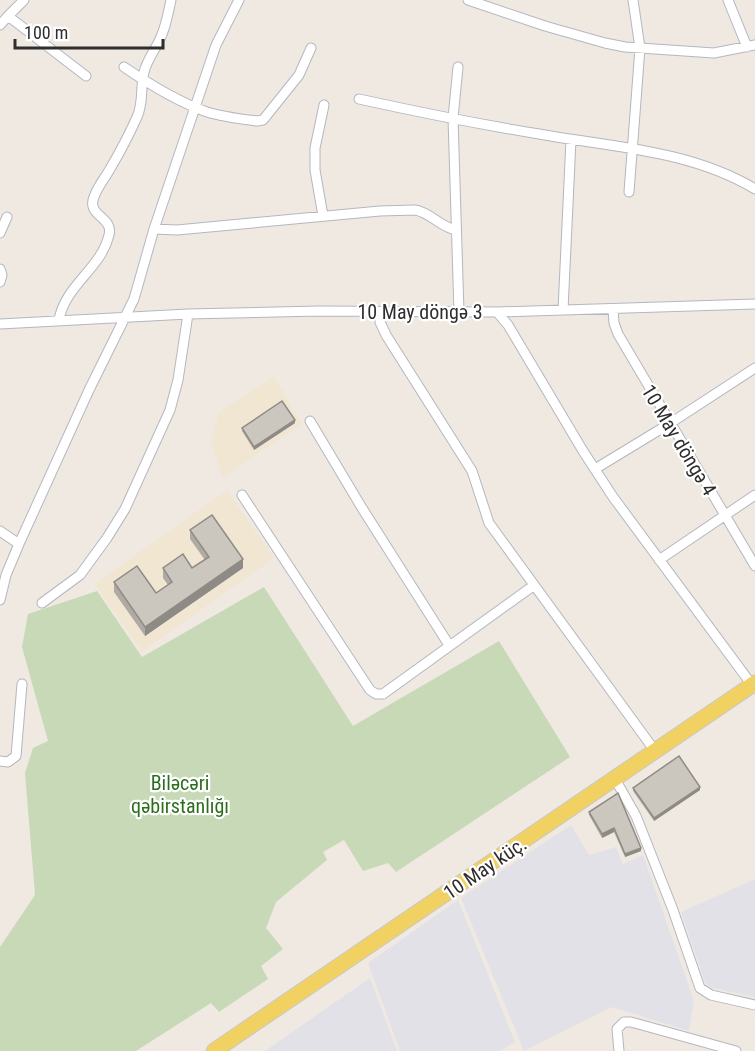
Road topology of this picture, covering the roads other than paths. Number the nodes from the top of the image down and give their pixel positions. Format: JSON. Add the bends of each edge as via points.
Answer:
{"nodes":[{"id":1,"x":24,"y":0,"type":"edge"},
{"id":2,"x":171,"y":0,"type":"edge"},
{"id":3,"x":239,"y":0,"type":"edge"},
{"id":4,"x":468,"y":0,"type":"edge"},
{"id":5,"x":633,"y":0,"type":"edge"},
{"id":6,"x":728,"y":0,"type":"edge"},
{"id":7,"x":8,"y":16,"type":"junction"},
{"id":8,"x":0,"y":25,"type":"edge"},
{"id":9,"x":751,"y":46,"type":"edge"},
{"id":10,"x":311,"y":48,"type":"dead end"},
{"id":11,"x":639,"y":48,"type":"junction"},
{"id":12,"x":124,"y":67,"type":"dead end"},
{"id":13,"x":458,"y":67,"type":"dead end"},
{"id":14,"x":86,"y":76,"type":"dead end"},
{"id":15,"x":143,"y":80,"type":"junction"},
{"id":16,"x":359,"y":99,"type":"dead end"},
{"id":17,"x":324,"y":105,"type":"dead end"},
{"id":18,"x":195,"y":107,"type":"junction"},
{"id":19,"x":453,"y":118,"type":"junction"},
{"id":20,"x":571,"y":140,"type":"junction"},
{"id":21,"x":633,"y":148,"type":"junction"},
{"id":22,"x":755,"y":189,"type":"edge"},
{"id":23,"x":629,"y":192,"type":"dead end"},
{"id":24,"x":323,"y":216,"type":"junction"},
{"id":25,"x":7,"y":217,"type":"dead end"},
{"id":26,"x":154,"y":229,"type":"junction"},
{"id":27,"x":456,"y":230,"type":"junction"},
{"id":28,"x":0,"y":233,"type":"edge"},
{"id":29,"x":0,"y":268,"type":"edge"},
{"id":30,"x":0,"y":282,"type":"edge"},
{"id":31,"x":755,"y":304,"type":"edge"},
{"id":32,"x":613,"y":309,"type":"junction"},
{"id":33,"x":563,"y":310,"type":"junction"},
{"id":34,"x":381,"y":312,"type":"junction"},
{"id":35,"x":459,"y":312,"type":"junction"},
{"id":36,"x":496,"y":312,"type":"junction"},
{"id":37,"x":188,"y":314,"type":"junction"},
{"id":38,"x":127,"y":315,"type":"junction"},
{"id":39,"x":59,"y":320,"type":"junction"},
{"id":40,"x":0,"y":324,"type":"edge"},
{"id":41,"x":755,"y":368,"type":"edge"},
{"id":42,"x":310,"y":421,"type":"dead end"},
{"id":43,"x":669,"y":424,"type":"junction"},
{"id":44,"x":595,"y":468,"type":"junction"},
{"id":45,"x":242,"y":495,"type":"dead end"},
{"id":46,"x":755,"y":495,"type":"edge"},
{"id":47,"x":724,"y":515,"type":"junction"},
{"id":48,"x":0,"y":531,"type":"edge"},
{"id":49,"x":19,"y":544,"type":"junction"},
{"id":50,"x":659,"y":560,"type":"junction"},
{"id":51,"x":755,"y":566,"type":"edge"},
{"id":52,"x":533,"y":586,"type":"junction"},
{"id":53,"x":0,"y":600,"type":"edge"},
{"id":54,"x":42,"y":603,"type":"dead end"},
{"id":55,"x":449,"y":645,"type":"junction"},
{"id":56,"x":22,"y":684,"type":"dead end"},
{"id":57,"x":754,"y":684,"type":"edge"},
{"id":58,"x":655,"y":751,"type":"junction"},
{"id":59,"x":0,"y":761,"type":"edge"},
{"id":60,"x":615,"y":779,"type":"junction"},
{"id":61,"x":755,"y":1005,"type":"edge"},
{"id":62,"x":214,"y":1051,"type":"edge"},
{"id":63,"x":619,"y":1051,"type":"edge"},
{"id":64,"x":736,"y":1051,"type":"edge"}],
"edges":[{"from":1,"to":7,"type":"street"},
{"from":2,"to":15,"type":"street","via":[[165,28]]},
{"from":3,"to":18,"type":"street","via":[[216,45]]},
{"from":4,"to":11,"type":"street","via":[[605,43]]},
{"from":5,"to":11,"type":"street"},
{"from":6,"to":9,"type":"street"},
{"from":7,"to":8,"type":"street"},
{"from":7,"to":14,"type":"street"},
{"from":9,"to":11,"type":"street","via":[[714,53]]},
{"from":10,"to":18,"type":"street","via":[[299,75],[263,120],[226,116]]},
{"from":11,"to":21,"type":"street"},
{"from":12,"to":15,"type":"street"},
{"from":13,"to":19,"type":"street"},
{"from":15,"to":18,"type":"street"},
{"from":15,"to":39,"type":"street","via":[[138,114],[92,205],[107,221],[109,235],[98,258],[65,299]]},
{"from":16,"to":19,"type":"street"},
{"from":17,"to":24,"type":"street","via":[[315,148]]},
{"from":18,"to":26,"type":"street"},
{"from":19,"to":20,"type":"street"},
{"from":19,"to":27,"type":"street"},
{"from":20,"to":21,"type":"street"},
{"from":20,"to":33,"type":"street"},
{"from":21,"to":22,"type":"street","via":[[718,171]]},
{"from":21,"to":23,"type":"street"},
{"from":24,"to":26,"type":"street"},
{"from":24,"to":27,"type":"street","via":[[415,210]]},
{"from":25,"to":28,"type":"street"},
{"from":26,"to":38,"type":"street"},
{"from":27,"to":35,"type":"street"},
{"from":29,"to":30,"type":"street"},
{"from":31,"to":32,"type":"street"},
{"from":32,"to":33,"type":"street"},
{"from":32,"to":43,"type":"street","name":"10 May döngə 4","via":[[618,334]]},
{"from":33,"to":36,"type":"street"},
{"from":34,"to":35,"type":"street","name":"10 May döngə 3"},
{"from":34,"to":37,"type":"street","name":"10 May döngə 3"},
{"from":34,"to":52,"type":"street","via":[[380,322],[386,335],[472,471],[489,523]]},
{"from":35,"to":36,"type":"street","name":"10 May döngə 3"},
{"from":36,"to":44,"type":"street","name":"10 May döngə 3"},
{"from":37,"to":38,"type":"street","name":"10 May döngə 3"},
{"from":37,"to":54,"type":"street","via":[[170,410],[125,509],[80,575]]},
{"from":38,"to":39,"type":"street","name":"10 May döngə 3"},
{"from":38,"to":49,"type":"street"},
{"from":39,"to":40,"type":"street","name":"10 May döngə 3"},
{"from":41,"to":43,"type":"street"},
{"from":42,"to":55,"type":"street"},
{"from":43,"to":44,"type":"street"},
{"from":43,"to":47,"type":"street","name":"10 May döngə 4"},
{"from":44,"to":50,"type":"street","name":"10 May döngə 3"},
{"from":45,"to":55,"type":"street","via":[[370,690],[382,693]]},
{"from":46,"to":47,"type":"street"},
{"from":47,"to":50,"type":"street"},
{"from":47,"to":51,"type":"street","name":"10 May döngə 4"},
{"from":48,"to":49,"type":"street"},
{"from":49,"to":53,"type":"street"},
{"from":50,"to":57,"type":"street","name":"10 May döngə 3"},
{"from":52,"to":55,"type":"street"},
{"from":52,"to":58,"type":"street"},
{"from":56,"to":59,"type":"street","via":[[16,756],[8,762]]},
{"from":57,"to":58,"type":"main road","name":"10 May küç."},
{"from":58,"to":60,"type":"main road","name":"10 May küç."},
{"from":60,"to":61,"type":"street","via":[[636,816],[700,988],[711,995]]},
{"from":60,"to":62,"type":"main road","name":"10 May küç."},
{"from":63,"to":64,"type":"street","via":[[617,1029],[624,1022]]}]}
